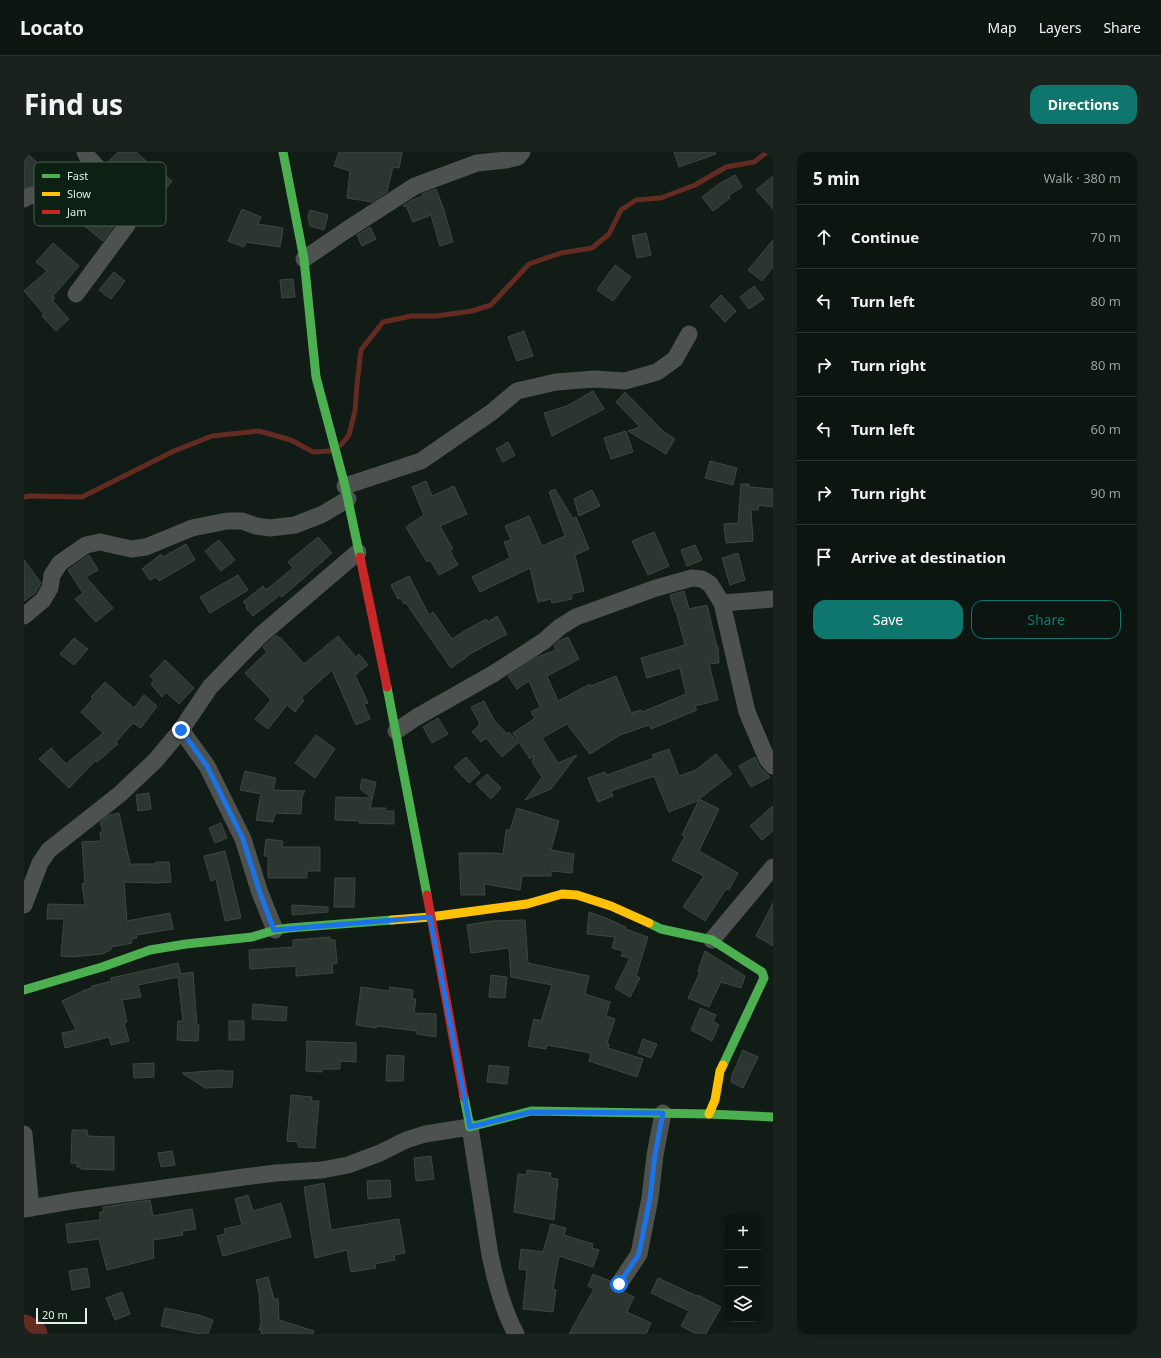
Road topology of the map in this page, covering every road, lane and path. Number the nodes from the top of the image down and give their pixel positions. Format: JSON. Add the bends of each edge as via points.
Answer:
{"nodes":[{"id":1,"x":85,"y":152,"type":"edge"},
{"id":2,"x":283,"y":152,"type":"edge"},
{"id":3,"x":522,"y":152,"type":"edge"},
{"id":4,"x":92,"y":162,"type":"edge"},
{"id":5,"x":34,"y":196,"type":"edge"},
{"id":6,"x":24,"y":199,"type":"edge"},
{"id":7,"x":126,"y":226,"type":"edge"},
{"id":8,"x":304,"y":259,"type":"junction"},
{"id":9,"x":76,"y":294,"type":"dead end"},
{"id":10,"x":689,"y":334,"type":"dead end"},
{"id":11,"x":347,"y":492,"type":"junction"},
{"id":12,"x":358,"y":552,"type":"junction"},
{"id":13,"x":773,"y":599,"type":"edge"},
{"id":14,"x":722,"y":603,"type":"junction"},
{"id":15,"x":24,"y":616,"type":"edge"},
{"id":16,"x":181,"y":730,"type":"junction"},
{"id":17,"x":396,"y":731,"type":"junction"},
{"id":18,"x":773,"y":766,"type":"edge"},
{"id":19,"x":773,"y":867,"type":"edge"},
{"id":20,"x":24,"y":905,"type":"edge"},
{"id":21,"x":430,"y":917,"type":"junction"},
{"id":22,"x":274,"y":930,"type":"junction"},
{"id":23,"x":712,"y":940,"type":"junction"},
{"id":24,"x":24,"y":990,"type":"edge"},
{"id":25,"x":663,"y":1113,"type":"junction"},
{"id":26,"x":709,"y":1114,"type":"junction"},
{"id":27,"x":773,"y":1117,"type":"edge"},
{"id":28,"x":470,"y":1127,"type":"junction"},
{"id":29,"x":24,"y":1134,"type":"edge"},
{"id":30,"x":27,"y":1209,"type":"edge"},
{"id":31,"x":619,"y":1284,"type":"dead end"},
{"id":32,"x":516,"y":1334,"type":"edge"}],
"edges":[{"from":1,"to":4,"type":"street"},
{"from":2,"to":8,"type":"street"},
{"from":3,"to":8,"type":"street","via":[[518,157],[477,163],[415,186]]},
{"from":5,"to":6,"type":"street"},
{"from":7,"to":9,"type":"street"},
{"from":8,"to":11,"type":"street","via":[[316,377]]},
{"from":10,"to":11,"type":"street","via":[[675,359],[657,372],[625,381],[595,379],[556,382],[517,391],[492,412],[421,461]]},
{"from":11,"to":12,"type":"street"},
{"from":11,"to":15,"type":"street","via":[[323,514],[295,525],[270,528],[228,520],[192,528],[146,547],[131,549],[100,542],[86,545],[60,563],[52,575],[50,588],[43,600]]},
{"from":12,"to":16,"type":"street","via":[[262,634],[210,687]]},
{"from":12,"to":17,"type":"street"},
{"from":13,"to":14,"type":"street"},
{"from":14,"to":17,"type":"street","via":[[710,584],[702,579],[692,578],[576,617],[493,674]]},
{"from":14,"to":18,"type":"street","via":[[746,712],[767,759]]},
{"from":16,"to":20,"type":"street","via":[[155,761],[130,784],[49,850],[40,863]]},
{"from":16,"to":22,"type":"street","via":[[207,766],[243,839]]},
{"from":17,"to":21,"type":"street"},
{"from":19,"to":23,"type":"street"},
{"from":21,"to":22,"type":"street"},
{"from":21,"to":23,"type":"street","via":[[527,904],[562,894],[577,895],[611,906],[662,929]]},
{"from":21,"to":28,"type":"street"},
{"from":22,"to":24,"type":"street","via":[[252,937],[180,944],[150,950]]},
{"from":23,"to":26,"type":"street","via":[[762,972],[764,978],[720,1071]]},
{"from":25,"to":26,"type":"street"},
{"from":25,"to":28,"type":"street","via":[[531,1112]]},
{"from":25,"to":31,"type":"street","via":[[639,1254]]},
{"from":26,"to":27,"type":"street"},
{"from":28,"to":30,"type":"street","via":[[424,1134],[348,1166],[244,1177]]},
{"from":28,"to":32,"type":"street","via":[[493,1268]]},
{"from":29,"to":30,"type":"street"}]}
